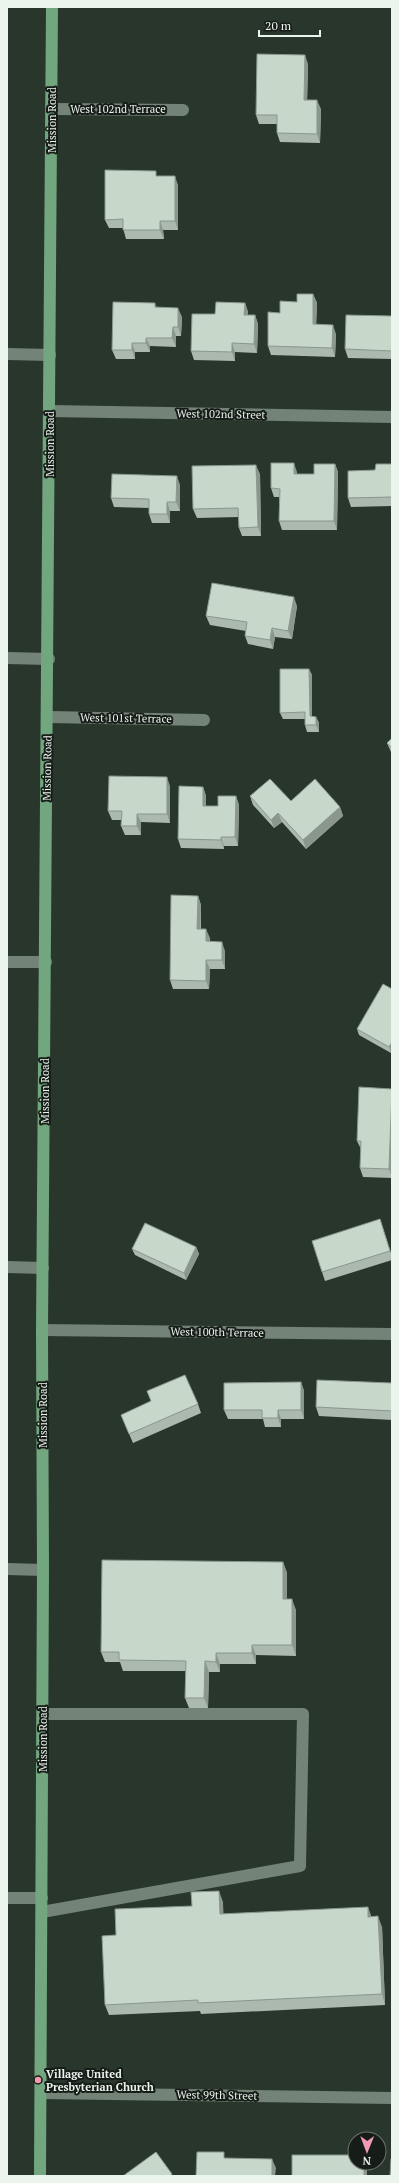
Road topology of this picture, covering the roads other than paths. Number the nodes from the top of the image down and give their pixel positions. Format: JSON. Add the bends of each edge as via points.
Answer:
{"nodes":[{"id":1,"x":52,"y":7,"type":"edge"},
{"id":2,"x":52,"y":109,"type":"junction"},
{"id":3,"x":183,"y":110,"type":"dead end"},
{"id":4,"x":7,"y":354,"type":"edge"},
{"id":5,"x":50,"y":355,"type":"junction"},
{"id":6,"x":50,"y":411,"type":"junction"},
{"id":7,"x":392,"y":417,"type":"edge"},
{"id":8,"x":7,"y":658,"type":"edge"},
{"id":9,"x":49,"y":659,"type":"junction"},
{"id":10,"x":48,"y":717,"type":"junction"},
{"id":11,"x":204,"y":720,"type":"dead end"},
{"id":12,"x":7,"y":962,"type":"edge"},
{"id":13,"x":46,"y":962,"type":"junction"},
{"id":14,"x":7,"y":1267,"type":"edge"},
{"id":15,"x":43,"y":1268,"type":"junction"},
{"id":16,"x":42,"y":1330,"type":"junction"},
{"id":17,"x":392,"y":1334,"type":"edge"},
{"id":18,"x":7,"y":1569,"type":"edge"},
{"id":19,"x":43,"y":1570,"type":"junction"},
{"id":20,"x":43,"y":1714,"type":"junction"},
{"id":21,"x":7,"y":1898,"type":"edge"},
{"id":22,"x":42,"y":1898,"type":"junction"},
{"id":23,"x":42,"y":1912,"type":"junction"},
{"id":24,"x":41,"y":2093,"type":"junction"},
{"id":25,"x":392,"y":2098,"type":"edge"},
{"id":26,"x":40,"y":2176,"type":"edge"}],
"edges":[{"from":1,"to":2,"type":"main road","name":"Mission Road"},
{"from":2,"to":3,"type":"street","name":"West 102nd Terrace"},
{"from":2,"to":5,"type":"main road","name":"Mission Road"},
{"from":4,"to":5,"type":"street"},
{"from":5,"to":6,"type":"main road","name":"Mission Road"},
{"from":6,"to":7,"type":"street","name":"West 102nd Street"},
{"from":6,"to":9,"type":"main road","name":"Mission Road"},
{"from":8,"to":9,"type":"street"},
{"from":9,"to":10,"type":"main road","name":"Mission Road"},
{"from":10,"to":11,"type":"street","name":"West 101st Terrace"},
{"from":10,"to":13,"type":"main road","name":"Mission Road"},
{"from":12,"to":13,"type":"street"},
{"from":13,"to":15,"type":"main road","name":"Mission Road"},
{"from":14,"to":15,"type":"street"},
{"from":15,"to":16,"type":"main road","name":"Mission Road"},
{"from":16,"to":17,"type":"street","name":"West 100th Terrace"},
{"from":16,"to":19,"type":"main road","name":"Mission Road"},
{"from":18,"to":19,"type":"street"},
{"from":19,"to":20,"type":"main road","name":"Mission Road"},
{"from":20,"to":22,"type":"main road","name":"Mission Road"},
{"from":20,"to":23,"type":"street","via":[[303,1714],[300,1866]]},
{"from":21,"to":22,"type":"street"},
{"from":22,"to":23,"type":"main road","name":"Mission Road"},
{"from":23,"to":24,"type":"main road","name":"Mission Road"},
{"from":24,"to":25,"type":"street","name":"West 99th Street"},
{"from":24,"to":26,"type":"main road","name":"Mission Road"}]}
